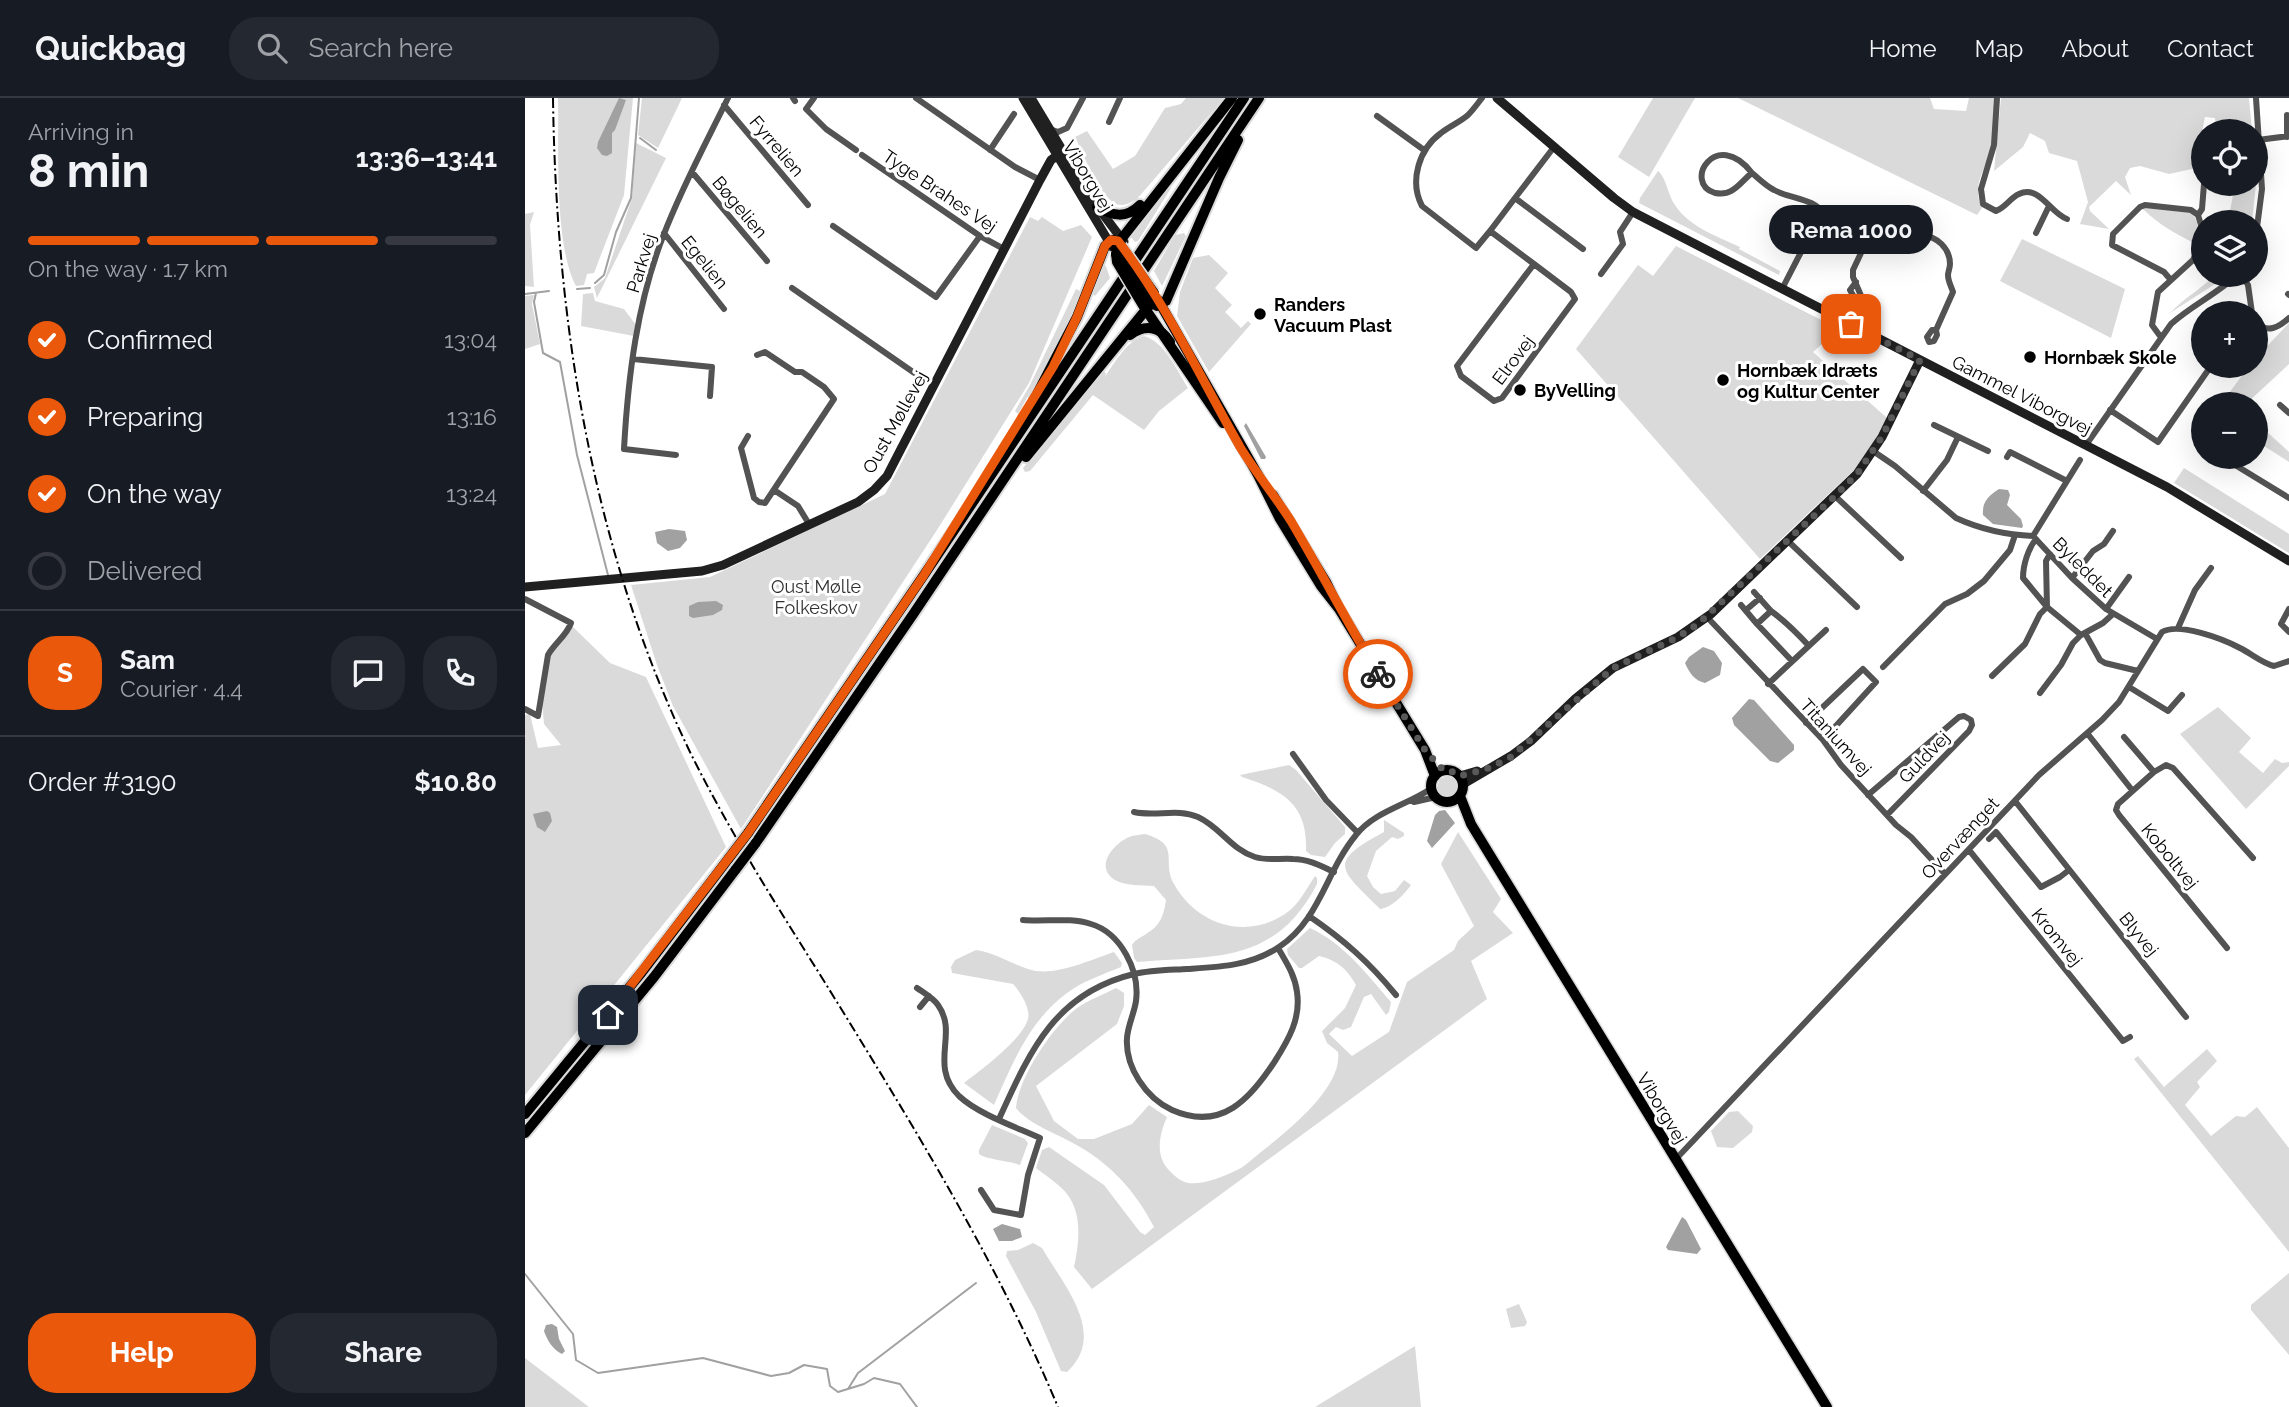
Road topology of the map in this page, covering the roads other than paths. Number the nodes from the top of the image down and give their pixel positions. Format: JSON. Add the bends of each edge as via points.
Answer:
{"nodes":[{"id":1,"x":814,"y":98,"type":"edge"},
{"id":2,"x":916,"y":98,"type":"edge"},
{"id":3,"x":1023,"y":98,"type":"edge"},
{"id":4,"x":1031,"y":98,"type":"edge"},
{"id":5,"x":1083,"y":98,"type":"edge"},
{"id":6,"x":1120,"y":98,"type":"edge"},
{"id":7,"x":1233,"y":98,"type":"edge"},
{"id":8,"x":1244,"y":98,"type":"edge"},
{"id":9,"x":1259,"y":98,"type":"edge"},
{"id":10,"x":1265,"y":98,"type":"edge"},
{"id":11,"x":1482,"y":98,"type":"edge"},
{"id":12,"x":1497,"y":98,"type":"edge"},
{"id":13,"x":1997,"y":98,"type":"edge"},
{"id":14,"x":2256,"y":98,"type":"edge"},
{"id":15,"x":726,"y":102,"type":"edge"},
{"id":16,"x":1014,"y":114,"type":"dead end"},
{"id":17,"x":2287,"y":115,"type":"dead end"},
{"id":18,"x":1377,"y":116,"type":"dead end"},
{"id":19,"x":2257,"y":119,"type":"edge"},
{"id":20,"x":1109,"y":122,"type":"dead end"},
{"id":21,"x":1050,"y":129,"type":"junction"},
{"id":22,"x":2288,"y":137,"type":"edge"},
{"id":23,"x":2268,"y":139,"type":"edge"},
{"id":24,"x":1553,"y":147,"type":"junction"},
{"id":25,"x":990,"y":150,"type":"junction"},
{"id":26,"x":1424,"y":150,"type":"junction"},
{"id":27,"x":1058,"y":155,"type":"junction"},
{"id":28,"x":692,"y":172,"type":"junction"},
{"id":29,"x":1752,"y":173,"type":"junction"},
{"id":30,"x":1169,"y":176,"type":"junction"},
{"id":31,"x":1040,"y":180,"type":"junction"},
{"id":32,"x":1515,"y":198,"type":"junction"},
{"id":33,"x":808,"y":205,"type":"dead end"},
{"id":34,"x":1097,"y":206,"type":"junction"},
{"id":35,"x":2049,"y":206,"type":"junction"},
{"id":36,"x":2191,"y":210,"type":"edge"},
{"id":37,"x":1633,"y":212,"type":"junction"},
{"id":38,"x":1824,"y":215,"type":"junction"},
{"id":39,"x":2067,"y":219,"type":"dead end"},
{"id":40,"x":833,"y":226,"type":"dead end"},
{"id":41,"x":1490,"y":231,"type":"junction"},
{"id":42,"x":664,"y":233,"type":"junction"},
{"id":43,"x":2036,"y":233,"type":"dead end"},
{"id":44,"x":980,"y":236,"type":"junction"},
{"id":45,"x":1869,"y":236,"type":"junction"},
{"id":46,"x":1118,"y":245,"type":"junction"},
{"id":47,"x":1004,"y":249,"type":"junction"},
{"id":48,"x":1583,"y":249,"type":"dead end"},
{"id":49,"x":767,"y":261,"type":"dead end"},
{"id":50,"x":2191,"y":262,"type":"edge"},
{"id":51,"x":1534,"y":264,"type":"junction"},
{"id":52,"x":1601,"y":274,"type":"dead end"},
{"id":53,"x":2170,"y":279,"type":"junction"},
{"id":54,"x":1856,"y":282,"type":"dead end"},
{"id":55,"x":2223,"y":287,"type":"edge"},
{"id":56,"x":792,"y":288,"type":"dead end"},
{"id":57,"x":1782,"y":289,"type":"junction"},
{"id":58,"x":1151,"y":303,"type":"junction"},
{"id":59,"x":724,"y":309,"type":"dead end"},
{"id":60,"x":2289,"y":318,"type":"edge"},
{"id":61,"x":2268,"y":329,"type":"edge"},
{"id":62,"x":1936,"y":330,"type":"dead end"},
{"id":63,"x":2160,"y":337,"type":"junction"},
{"id":64,"x":1170,"y":342,"type":"junction"},
{"id":65,"x":1117,"y":345,"type":"junction"},
{"id":66,"x":757,"y":355,"type":"dead end"},
{"id":67,"x":633,"y":359,"type":"junction"},
{"id":68,"x":1920,"y":360,"type":"junction"},
{"id":69,"x":2203,"y":378,"type":"edge"},
{"id":70,"x":935,"y":384,"type":"junction"},
{"id":71,"x":710,"y":396,"type":"dead end"},
{"id":72,"x":2280,"y":405,"type":"dead end"},
{"id":73,"x":2111,"y":410,"type":"junction"},
{"id":74,"x":2289,"y":413,"type":"edge"},
{"id":75,"x":1934,"y":425,"type":"dead end"},
{"id":76,"x":748,"y":436,"type":"dead end"},
{"id":77,"x":1958,"y":437,"type":"junction"},
{"id":78,"x":2086,"y":445,"type":"junction"},
{"id":79,"x":1240,"y":446,"type":"junction"},
{"id":80,"x":1873,"y":451,"type":"junction"},
{"id":81,"x":1988,"y":451,"type":"dead end"},
{"id":82,"x":676,"y":454,"type":"dead end"},
{"id":83,"x":2007,"y":457,"type":"dead end"},
{"id":84,"x":2080,"y":460,"type":"dead end"},
{"id":85,"x":2242,"y":469,"type":"edge"},
{"id":86,"x":2067,"y":481,"type":"junction"},
{"id":87,"x":774,"y":490,"type":"junction"},
{"id":88,"x":1923,"y":491,"type":"junction"},
{"id":89,"x":1835,"y":496,"type":"junction"},
{"id":90,"x":2289,"y":498,"type":"edge"},
{"id":91,"x":809,"y":524,"type":"junction"},
{"id":92,"x":2113,"y":531,"type":"dead end"},
{"id":93,"x":2015,"y":535,"type":"junction"},
{"id":94,"x":2035,"y":538,"type":"junction"},
{"id":95,"x":1788,"y":541,"type":"junction"},
{"id":96,"x":2050,"y":554,"type":"junction"},
{"id":97,"x":1901,"y":558,"type":"dead end"},
{"id":98,"x":2289,"y":561,"type":"edge"},
{"id":99,"x":2211,"y":568,"type":"dead end"},
{"id":100,"x":924,"y":575,"type":"junction"},
{"id":101,"x":2129,"y":577,"type":"dead end"},
{"id":102,"x":2072,"y":578,"type":"junction"},
{"id":103,"x":525,"y":587,"type":"edge"},
{"id":104,"x":525,"y":599,"type":"edge"},
{"id":105,"x":1857,"y":607,"type":"dead end"},
{"id":106,"x":2047,"y":607,"type":"junction"},
{"id":107,"x":2289,"y":609,"type":"edge"},
{"id":108,"x":1771,"y":611,"type":"junction"},
{"id":109,"x":2109,"y":612,"type":"junction"},
{"id":110,"x":914,"y":613,"type":"junction"},
{"id":111,"x":1707,"y":617,"type":"junction"},
{"id":112,"x":1757,"y":624,"type":"junction"},
{"id":113,"x":2178,"y":628,"type":"junction"},
{"id":114,"x":1826,"y":630,"type":"dead end"},
{"id":115,"x":2289,"y":632,"type":"edge"},
{"id":116,"x":2083,"y":634,"type":"junction"},
{"id":117,"x":2157,"y":639,"type":"junction"},
{"id":118,"x":1809,"y":646,"type":"junction"},
{"id":119,"x":2289,"y":661,"type":"edge"},
{"id":120,"x":1792,"y":662,"type":"junction"},
{"id":121,"x":1883,"y":667,"type":"dead end"},
{"id":122,"x":2139,"y":671,"type":"junction"},
{"id":123,"x":1992,"y":676,"type":"dead end"},
{"id":124,"x":1768,"y":684,"type":"junction"},
{"id":125,"x":2129,"y":687,"type":"junction"},
{"id":126,"x":2039,"y":693,"type":"dead end"},
{"id":127,"x":2182,"y":695,"type":"dead end"},
{"id":128,"x":525,"y":709,"type":"edge"},
{"id":129,"x":1806,"y":723,"type":"junction"},
{"id":130,"x":2087,"y":733,"type":"junction"},
{"id":131,"x":2124,"y":737,"type":"dead end"},
{"id":132,"x":1823,"y":740,"type":"junction"},
{"id":133,"x":1293,"y":754,"type":"dead end"},
{"id":134,"x":2154,"y":772,"type":"junction"},
{"id":135,"x":1440,"y":773,"type":"junction"},
{"id":136,"x":1462,"y":780,"type":"junction"},
{"id":137,"x":2132,"y":790,"type":"junction"},
{"id":138,"x":1434,"y":793,"type":"junction"},
{"id":139,"x":1868,"y":794,"type":"junction"},
{"id":140,"x":1455,"y":799,"type":"junction"},
{"id":141,"x":2015,"y":801,"type":"junction"},
{"id":142,"x":1134,"y":812,"type":"dead end"},
{"id":143,"x":1887,"y":815,"type":"junction"},
{"id":144,"x":1357,"y":832,"type":"junction"},
{"id":145,"x":1989,"y":839,"type":"dead end"},
{"id":146,"x":1969,"y":850,"type":"junction"},
{"id":147,"x":2245,"y":850,"type":"junction"},
{"id":148,"x":2237,"y":857,"type":"dead end"},
{"id":149,"x":2253,"y":858,"type":"dead end"},
{"id":150,"x":2069,"y":870,"type":"junction"},
{"id":151,"x":1334,"y":872,"type":"junction"},
{"id":152,"x":1945,"y":874,"type":"junction"},
{"id":153,"x":1309,"y":916,"type":"junction"},
{"id":154,"x":1023,"y":920,"type":"dead end"},
{"id":155,"x":2220,"y":940,"type":"junction"},
{"id":156,"x":2212,"y":947,"type":"dead end"},
{"id":157,"x":1278,"y":948,"type":"junction"},
{"id":158,"x":2227,"y":948,"type":"dead end"},
{"id":159,"x":1133,"y":975,"type":"junction"},
{"id":160,"x":918,"y":988,"type":"dead end"},
{"id":161,"x":1396,"y":995,"type":"dead end"},
{"id":162,"x":929,"y":996,"type":"junction"},
{"id":163,"x":920,"y":1007,"type":"dead end"},
{"id":164,"x":2186,"y":1017,"type":"dead end"},
{"id":165,"x":2116,"y":1046,"type":"dead end"},
{"id":166,"x":525,"y":1114,"type":"edge"},
{"id":167,"x":999,"y":1119,"type":"junction"},
{"id":168,"x":525,"y":1133,"type":"edge"},
{"id":169,"x":1675,"y":1160,"type":"junction"},
{"id":170,"x":981,"y":1190,"type":"dead end"},
{"id":171,"x":1827,"y":1407,"type":"edge"}],
"edges":[{"from":1,"to":44,"type":"street","name":"Tyge Brahes Vej","via":[[806,109],[826,129]]},
{"from":2,"to":25,"type":"street"},
{"from":3,"to":27,"type":"street","name":"Viborgvej"},
{"from":4,"to":21,"type":"street","name":"Viborgvej"},
{"from":5,"to":21,"type":"street","via":[[1067,128]]},
{"from":6,"to":20,"type":"street"},
{"from":7,"to":30,"type":"highway"},
{"from":8,"to":100,"type":"highway"},
{"from":9,"to":110,"type":"highway"},
{"from":10,"to":58,"type":"highway","via":[[1234,147],[1168,297]]},
{"from":11,"to":26,"type":"street"},
{"from":12,"to":24,"type":"street","name":"Gammel Viborgvej"},
{"from":13,"to":35,"type":"street","via":[[1995,138],[1981,200],[1996,211],[2018,194],[2030,192]]},
{"from":14,"to":19,"type":"street"},
{"from":15,"to":28,"type":"street","name":"Parkvej"},
{"from":15,"to":33,"type":"street","name":"Fyrrelien"},
{"from":16,"to":25,"type":"street"},
{"from":17,"to":22,"type":"street"},
{"from":18,"to":26,"type":"street"},
{"from":21,"to":34,"type":"street","name":"Viborgvej"},
{"from":22,"to":23,"type":"street"},
{"from":24,"to":32,"type":"street"},
{"from":24,"to":37,"type":"street","name":"Gammel Viborgvej"},
{"from":25,"to":31,"type":"street"},
{"from":26,"to":41,"type":"street","via":[[1416,174],[1422,206],[1476,248]]},
{"from":27,"to":31,"type":"street","name":"Oust Møllevej"},
{"from":27,"to":46,"type":"street","name":"Viborgvej"},
{"from":28,"to":42,"type":"street","name":"Parkvej"},
{"from":28,"to":49,"type":"street","name":"Bøgelien"},
{"from":29,"to":29,"type":"street","via":[[1731,192],[1721,194],[1711,192],[1701,176],[1707,161],[1728,154]]},
{"from":29,"to":38,"type":"street","via":[[1790,198],[1816,205]]},
{"from":30,"to":34,"type":"highway","via":[[1129,214],[1115,215]]},
{"from":30,"to":46,"type":"highway"},
{"from":31,"to":47,"type":"street","name":"Oust Møllevej"},
{"from":32,"to":41,"type":"street"},
{"from":32,"to":48,"type":"street"},
{"from":34,"to":46,"type":"street","name":"Viborgvej"},
{"from":35,"to":39,"type":"street"},
{"from":35,"to":43,"type":"street"},
{"from":36,"to":53,"type":"street","via":[[2145,205],[2113,234],[2112,245]]},
{"from":37,"to":52,"type":"street","via":[[1620,232],[1623,244]]},
{"from":37,"to":57,"type":"street","name":"Gammel Viborgvej"},
{"from":38,"to":45,"type":"street"},
{"from":38,"to":57,"type":"street"},
{"from":40,"to":44,"type":"street","via":[[936,297]]},
{"from":41,"to":51,"type":"street","name":"Elrovej"},
{"from":42,"to":59,"type":"street","name":"Egelien"},
{"from":42,"to":67,"type":"street","name":"Parkvej"},
{"from":44,"to":47,"type":"street","name":"Tyge Brahes Vej"},
{"from":45,"to":54,"type":"street","via":[[1854,267]]},
{"from":45,"to":62,"type":"street","via":[[1892,246],[1923,236],[1945,248],[1953,294]]},
{"from":46,"to":58,"type":"highway","bridge":true},
{"from":46,"to":58,"type":"main road","name":"Viborgvej","bridge":true,"via":[[1118,262]]},
{"from":46,"to":100,"type":"highway","via":[[1053,367]]},
{"from":47,"to":70,"type":"street","name":"Oust Møllevej"},
{"from":50,"to":53,"type":"street"},
{"from":51,"to":51,"type":"street","name":"Elrovej","via":[[1457,366],[1461,376],[1494,401],[1502,398],[1575,299]]},
{"from":53,"to":63,"type":"street","via":[[2155,301],[2152,325]]},
{"from":55,"to":63,"type":"street","via":[[2185,311]]},
{"from":56,"to":70,"type":"street"},
{"from":57,"to":68,"type":"street","name":"Gammel Viborgvej"},
{"from":58,"to":64,"type":"main road","name":"Viborgvej"},
{"from":58,"to":65,"type":"highway"},
{"from":58,"to":79,"type":"main road","name":"Viborgvej"},
{"from":60,"to":61,"type":"street"},
{"from":63,"to":73,"type":"street"},
{"from":64,"to":65,"type":"highway","via":[[1165,334],[1149,327]]},
{"from":64,"to":79,"type":"main road","name":"Viborgvej"},
{"from":65,"to":110,"type":"highway","via":[[1023,461]]},
{"from":66,"to":87,"type":"street","via":[[765,352],[802,372],[834,399]]},
{"from":67,"to":71,"type":"street","via":[[712,367]]},
{"from":67,"to":82,"type":"street","name":"Parkvej","via":[[624,450]]},
{"from":68,"to":78,"type":"street","name":"Gammel Viborgvej"},
{"from":68,"to":80,"type":"street"},
{"from":69,"to":73,"type":"street","via":[[2158,442]]},
{"from":70,"to":91,"type":"street","name":"Oust Møllevej","via":[[887,476],[858,502]]},
{"from":72,"to":74,"type":"street"},
{"from":73,"to":78,"type":"street"},
{"from":75,"to":77,"type":"street"},
{"from":76,"to":87,"type":"street","via":[[741,448],[754,498],[765,503]]},
{"from":77,"to":81,"type":"street"},
{"from":77,"to":88,"type":"street"},
{"from":78,"to":98,"type":"street","name":"Gammel Viborgvej","via":[[2167,487]]},
{"from":79,"to":135,"type":"main road","name":"Viborgvej","via":[[1292,540]]},
{"from":80,"to":88,"type":"street"},
{"from":80,"to":89,"type":"street"},
{"from":83,"to":86,"type":"street","via":[[2010,452]]},
{"from":84,"to":86,"type":"street","name":"Byleddet"},
{"from":85,"to":90,"type":"street"},
{"from":86,"to":94,"type":"street","name":"Byleddet"},
{"from":87,"to":91,"type":"street","via":[[798,506]]},
{"from":88,"to":93,"type":"street","via":[[1968,524]]},
{"from":89,"to":95,"type":"street"},
{"from":89,"to":97,"type":"street"},
{"from":91,"to":103,"type":"street","name":"Oust Møllevej","via":[[702,571]]},
{"from":92,"to":102,"type":"street"},
{"from":93,"to":94,"type":"street"},
{"from":93,"to":121,"type":"street","via":[[2010,550],[1984,581],[1945,604]]},
{"from":94,"to":96,"type":"street","name":"Byleddet"},
{"from":94,"to":106,"type":"street","via":[[2023,578]]},
{"from":95,"to":105,"type":"street"},
{"from":95,"to":111,"type":"street"},
{"from":96,"to":102,"type":"street","name":"Byleddet"},
{"from":96,"to":106,"type":"street","via":[[2046,561]]},
{"from":99,"to":113,"type":"street"},
{"from":100,"to":166,"type":"highway","bridge":true,"via":[[748,833]]},
{"from":101,"to":109,"type":"street"},
{"from":102,"to":109,"type":"street","name":"Byleddet"},
{"from":104,"to":128,"type":"street","via":[[571,623],[548,655],[538,716]]},
{"from":106,"to":116,"type":"street"},
{"from":106,"to":123,"type":"street","via":[[2025,644]]},
{"from":107,"to":115,"type":"street","via":[[2281,624]]},
{"from":108,"to":112,"type":"street"},
{"from":108,"to":112,"type":"street","via":[[1757,595],[1744,608]]},
{"from":108,"to":118,"type":"street"},
{"from":109,"to":116,"type":"street","via":[[2103,623]]},
{"from":109,"to":117,"type":"street","name":"Byleddet"},
{"from":110,"to":168,"type":"highway","bridge":true,"via":[[755,844],[654,977]]},
{"from":111,"to":124,"type":"street","name":"Titaniumvej"},
{"from":111,"to":136,"type":"street","via":[[1678,637],[1613,668],[1511,757]]},
{"from":112,"to":120,"type":"street"},
{"from":113,"to":117,"type":"street","via":[[2169,627]]},
{"from":113,"to":119,"type":"street","via":[[2223,640],[2274,666]]},
{"from":114,"to":118,"type":"street"},
{"from":116,"to":122,"type":"street","via":[[2100,660]]},
{"from":116,"to":126,"type":"street"},
{"from":117,"to":122,"type":"street","name":"Overvænget"},
{"from":118,"to":120,"type":"street"},
{"from":120,"to":124,"type":"street"},
{"from":122,"to":125,"type":"street","name":"Overvænget"},
{"from":124,"to":129,"type":"street","name":"Titaniumvej"},
{"from":125,"to":127,"type":"street","via":[[2168,711]]},
{"from":125,"to":130,"type":"street","name":"Overvænget"},
{"from":129,"to":132,"type":"street","name":"Titaniumvej"},
{"from":129,"to":132,"type":"street","via":[[1863,669],[1876,682]]},
{"from":130,"to":137,"type":"street"},
{"from":130,"to":141,"type":"street","name":"Overvænget"},
{"from":131,"to":134,"type":"street"},
{"from":132,"to":139,"type":"street","name":"Titaniumvej"},
{"from":133,"to":144,"type":"street","via":[[1326,800]]},
{"from":134,"to":137,"type":"street","name":"Koboltvej"},
{"from":134,"to":147,"type":"street","via":[[2166,765],[2173,768]]},
{"from":135,"to":136,"type":"main road","via":[[1454,772]]},
{"from":135,"to":138,"type":"main road"},
{"from":136,"to":140,"type":"main road"},
{"from":137,"to":155,"type":"street","name":"Koboltvej","via":[[2117,804],[2119,816]]},
{"from":138,"to":140,"type":"main road","via":[[1441,801]]},
{"from":138,"to":144,"type":"street","via":[[1378,816]]},
{"from":139,"to":143,"type":"street","name":"Titaniumvej"},
{"from":139,"to":143,"type":"street","name":"Guldvej","via":[[1959,717],[1971,720],[1969,731]]},
{"from":140,"to":169,"type":"main road","name":"Viborgvej"},
{"from":141,"to":146,"type":"street","name":"Overvænget"},
{"from":141,"to":150,"type":"street","name":"Blyvej"},
{"from":142,"to":151,"type":"street","via":[[1192,815],[1249,855],[1309,861]]},
{"from":143,"to":152,"type":"street","name":"Titaniumvej"},
{"from":144,"to":151,"type":"street"},
{"from":145,"to":150,"type":"street","via":[[1999,829],[2041,887]]},
{"from":146,"to":152,"type":"street","name":"Overvænget"},
{"from":146,"to":165,"type":"street","name":"Kromvej","via":[[2126,1039]]},
{"from":147,"to":148,"type":"street"},
{"from":147,"to":149,"type":"street"},
{"from":150,"to":164,"type":"street","name":"Blyvej"},
{"from":151,"to":153,"type":"street"},
{"from":152,"to":169,"type":"street","name":"Overvænget"},
{"from":153,"to":157,"type":"street"},
{"from":153,"to":161,"type":"street","via":[[1344,940]]},
{"from":154,"to":159,"type":"street","via":[[1094,925],[1117,941]]},
{"from":155,"to":156,"type":"street"},
{"from":155,"to":158,"type":"street","name":"Koboltvej"},
{"from":157,"to":159,"type":"street","via":[[1225,967]]},
{"from":157,"to":159,"type":"street","via":[[1297,992],[1291,1036],[1258,1088],[1241,1105],[1204,1117],[1171,1110],[1136,1077],[1127,1040],[1136,1003]]},
{"from":159,"to":167,"type":"street","via":[[1085,994],[1051,1024],[1025,1060]]},
{"from":160,"to":162,"type":"street"},
{"from":162,"to":163,"type":"street"},
{"from":162,"to":167,"type":"street","via":[[944,1018],[944,1063],[950,1085],[970,1105]]},
{"from":167,"to":170,"type":"street","via":[[1040,1138],[1021,1215],[994,1210]]},
{"from":169,"to":171,"type":"main road","name":"Viborgvej"}]}
